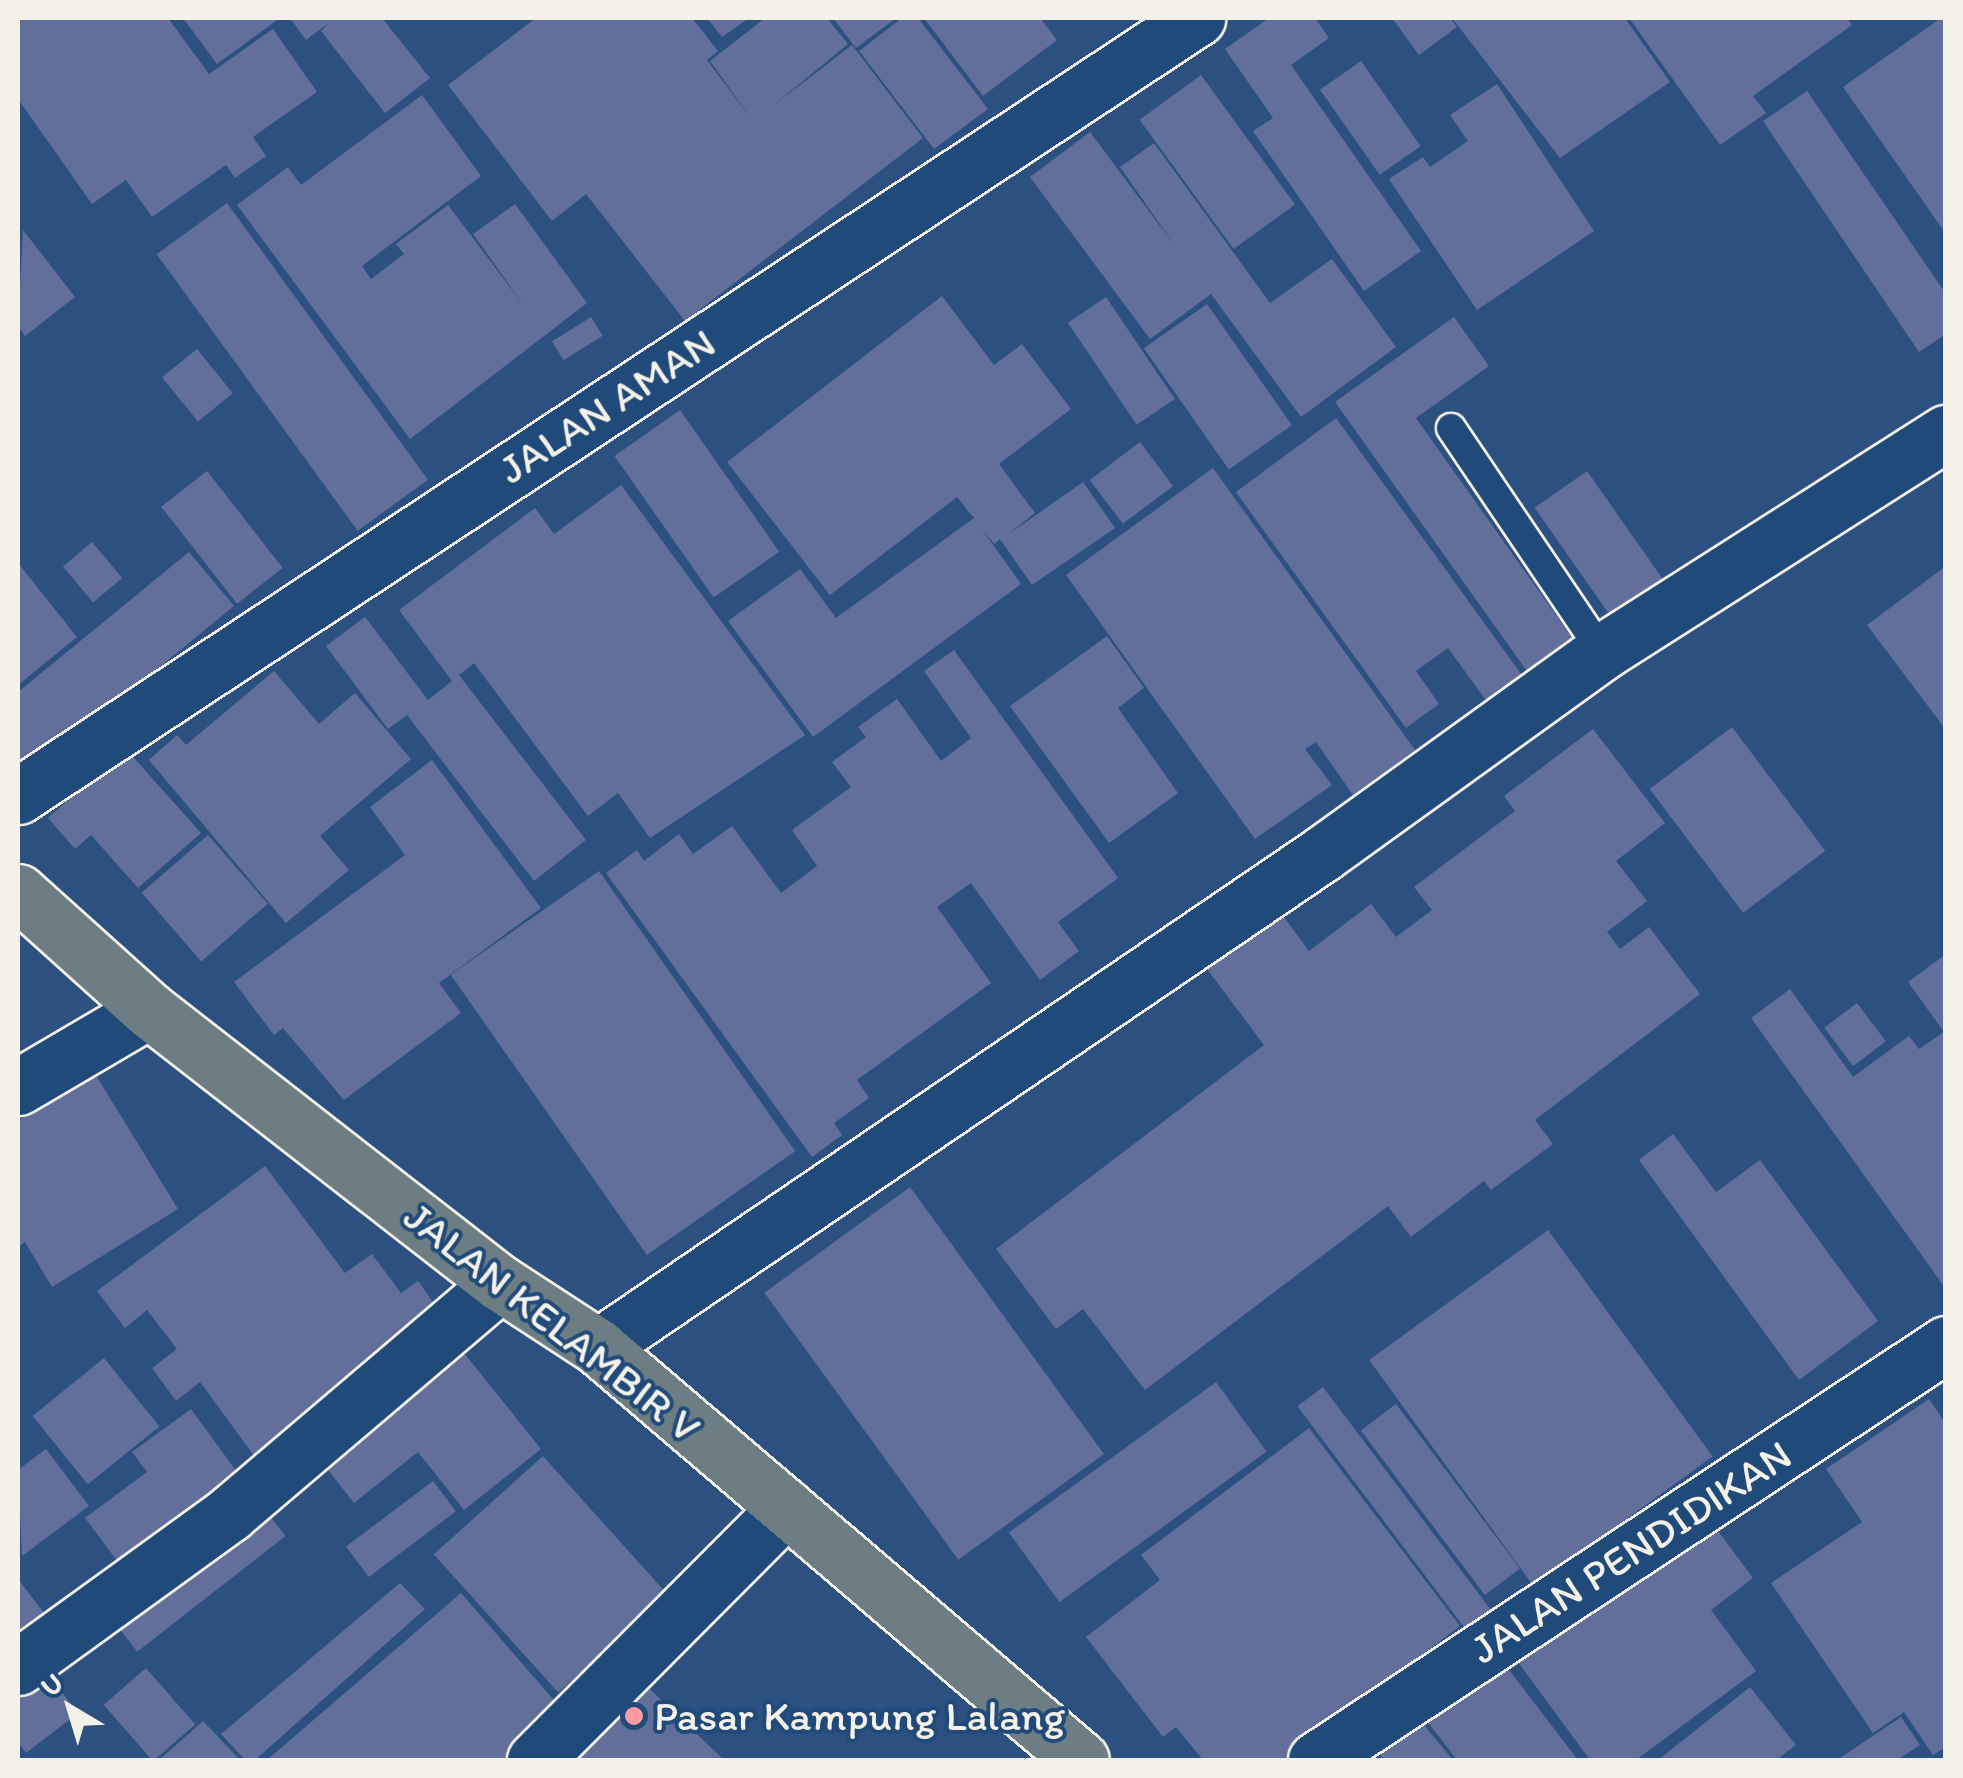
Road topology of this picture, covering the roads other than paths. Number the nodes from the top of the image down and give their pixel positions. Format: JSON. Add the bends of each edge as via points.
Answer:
{"nodes":[{"id":1,"x":1197,"y":18,"type":"edge"},
{"id":2,"x":1451,"y":428,"type":"dead end"},
{"id":3,"x":1946,"y":432,"type":"edge"},
{"id":4,"x":1602,"y":652,"type":"junction"},
{"id":5,"x":18,"y":796,"type":"edge"},
{"id":6,"x":18,"y":892,"type":"edge"},
{"id":7,"x":150,"y":1010,"type":"junction"},
{"id":8,"x":18,"y":1087,"type":"edge"},
{"id":9,"x":500,"y":1282,"type":"junction"},
{"id":10,"x":1946,"y":1344,"type":"edge"},
{"id":11,"x":598,"y":1347,"type":"junction"},
{"id":12,"x":786,"y":1508,"type":"junction"},
{"id":13,"x":18,"y":1666,"type":"edge"},
{"id":14,"x":535,"y":1760,"type":"edge"},
{"id":15,"x":1081,"y":1760,"type":"edge"},
{"id":16,"x":1316,"y":1760,"type":"edge"}],
"edges":[{"from":1,"to":5,"type":"street","name":"JALAN AMAN"},
{"from":2,"to":4,"type":"lane"},
{"from":3,"to":4,"type":"street"},
{"from":4,"to":11,"type":"street","via":[[1306,865]]},
{"from":6,"to":7,"type":"main road","name":"JALAN KELAMBIR V"},
{"from":7,"to":8,"type":"street"},
{"from":7,"to":9,"type":"main road","name":"JALAN KELAMBIR V"},
{"from":9,"to":11,"type":"main road","name":"JALAN KELAMBIR V"},
{"from":9,"to":13,"type":"street","via":[[228,1514]]},
{"from":10,"to":16,"type":"street","name":"JALAN PENDIDIKAN"},
{"from":11,"to":12,"type":"main road","name":"JALAN KELAMBIR V"},
{"from":12,"to":14,"type":"street"},
{"from":12,"to":15,"type":"main road","name":"JALAN KELAMBIR V"}]}
